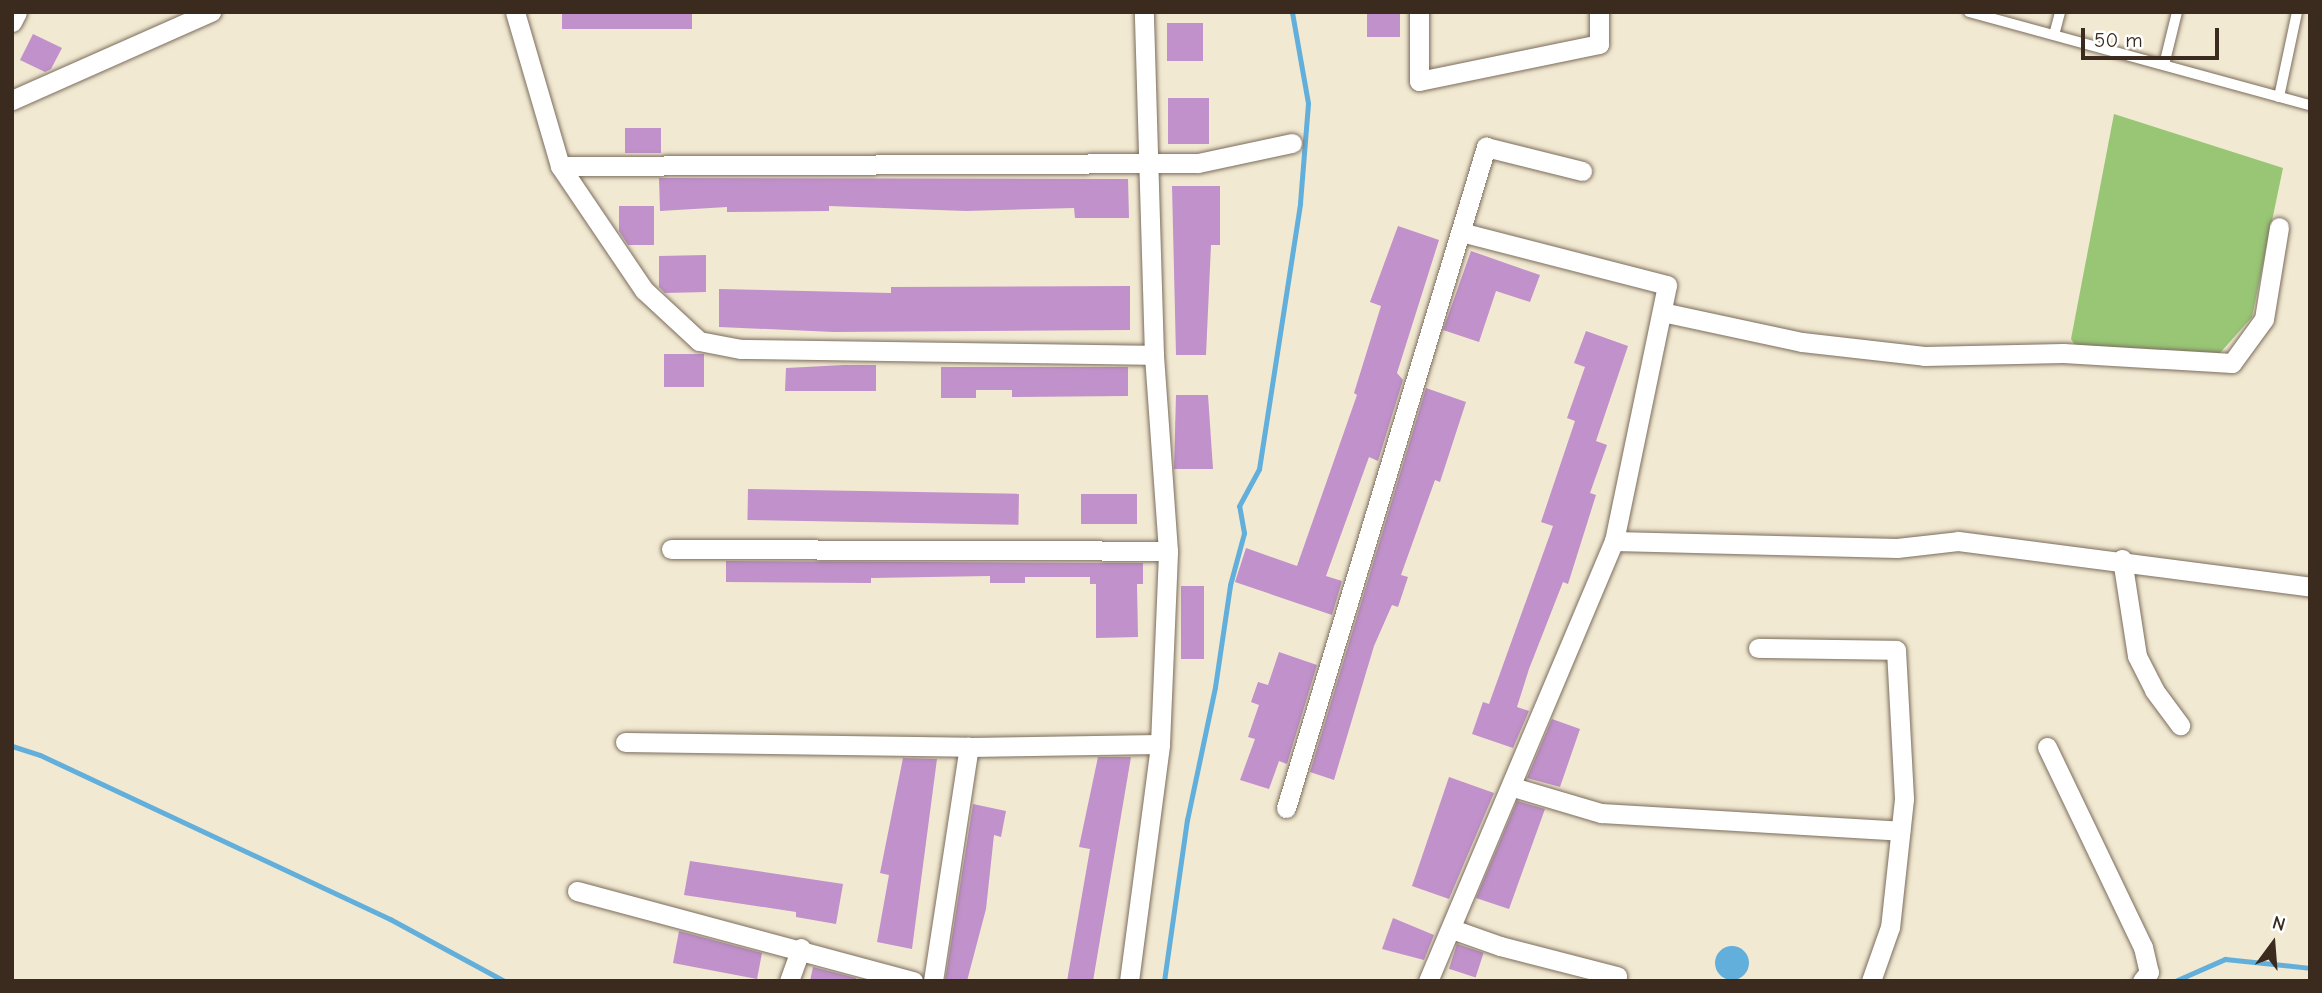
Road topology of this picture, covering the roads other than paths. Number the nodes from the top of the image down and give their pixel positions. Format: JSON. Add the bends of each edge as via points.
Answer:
{"nodes":[{"id":1,"x":17,"y":12,"type":"edge"},
{"id":2,"x":211,"y":12,"type":"edge"},
{"id":3,"x":515,"y":12,"type":"edge"},
{"id":4,"x":1143,"y":12,"type":"edge"},
{"id":5,"x":1419,"y":12,"type":"edge"},
{"id":6,"x":1600,"y":12,"type":"edge"},
{"id":7,"x":1969,"y":12,"type":"edge"},
{"id":8,"x":2060,"y":12,"type":"edge"},
{"id":9,"x":2177,"y":12,"type":"edge"},
{"id":10,"x":2297,"y":12,"type":"edge"},
{"id":11,"x":12,"y":22,"type":"edge"},
{"id":12,"x":2054,"y":35,"type":"junction"},
{"id":13,"x":2164,"y":65,"type":"junction"},
{"id":14,"x":2279,"y":97,"type":"junction"},
{"id":15,"x":12,"y":100,"type":"edge"},
{"id":16,"x":2310,"y":105,"type":"edge"},
{"id":17,"x":1293,"y":143,"type":"dead end"},
{"id":18,"x":1151,"y":163,"type":"junction"},
{"id":19,"x":560,"y":166,"type":"junction"},
{"id":20,"x":1582,"y":171,"type":"dead end"},
{"id":21,"x":2279,"y":227,"type":"dead end"},
{"id":22,"x":1461,"y":232,"type":"junction"},
{"id":23,"x":1662,"y":312,"type":"junction"},
{"id":24,"x":1154,"y":355,"type":"junction"},
{"id":25,"x":1614,"y":541,"type":"junction"},
{"id":26,"x":671,"y":549,"type":"dead end"},
{"id":27,"x":1168,"y":551,"type":"junction"},
{"id":28,"x":2122,"y":559,"type":"junction"},
{"id":29,"x":2310,"y":587,"type":"edge"},
{"id":30,"x":1758,"y":648,"type":"dead end"},
{"id":31,"x":2180,"y":725,"type":"dead end"},
{"id":32,"x":625,"y":742,"type":"dead end"},
{"id":33,"x":1160,"y":744,"type":"junction"},
{"id":34,"x":969,"y":747,"type":"junction"},
{"id":35,"x":2047,"y":747,"type":"dead end"},
{"id":36,"x":1513,"y":787,"type":"junction"},
{"id":37,"x":1286,"y":808,"type":"dead end"},
{"id":38,"x":1900,"y":831,"type":"junction"},
{"id":39,"x":577,"y":891,"type":"dead end"},
{"id":40,"x":1452,"y":929,"type":"junction"},
{"id":41,"x":801,"y":948,"type":"junction"},
{"id":42,"x":1617,"y":976,"type":"dead end"},
{"id":43,"x":789,"y":981,"type":"edge"},
{"id":44,"x":913,"y":981,"type":"edge"},
{"id":45,"x":933,"y":981,"type":"edge"},
{"id":46,"x":1129,"y":981,"type":"edge"},
{"id":47,"x":1428,"y":981,"type":"edge"},
{"id":48,"x":1871,"y":981,"type":"edge"},
{"id":49,"x":2142,"y":981,"type":"edge"}],
"edges":[{"from":1,"to":11,"type":"street"},
{"from":2,"to":15,"type":"street"},
{"from":3,"to":19,"type":"street"},
{"from":4,"to":18,"type":"street"},
{"from":5,"to":6,"type":"street","via":[[1419,81],[1599,44]]},
{"from":7,"to":12,"type":"lane"},
{"from":8,"to":12,"type":"lane"},
{"from":9,"to":13,"type":"lane"},
{"from":10,"to":14,"type":"lane"},
{"from":12,"to":13,"type":"lane"},
{"from":13,"to":14,"type":"lane"},
{"from":14,"to":16,"type":"lane"},
{"from":17,"to":18,"type":"street","via":[[1198,163]]},
{"from":18,"to":19,"type":"street"},
{"from":18,"to":24,"type":"street"},
{"from":19,"to":24,"type":"street","via":[[645,290],[687,333],[712,346]]},
{"from":20,"to":22,"type":"street","via":[[1486,147]]},
{"from":21,"to":23,"type":"street","via":[[2264,319],[2232,363],[2063,354],[1924,356],[1802,342]]},
{"from":22,"to":23,"type":"street","via":[[1667,285]]},
{"from":22,"to":37,"type":"street"},
{"from":23,"to":25,"type":"street"},
{"from":24,"to":27,"type":"street"},
{"from":25,"to":28,"type":"street","via":[[1897,548],[1958,541]]},
{"from":25,"to":36,"type":"street"},
{"from":26,"to":27,"type":"street"},
{"from":27,"to":33,"type":"street"},
{"from":28,"to":29,"type":"street"},
{"from":28,"to":31,"type":"street","via":[[2137,656]]},
{"from":30,"to":38,"type":"street","via":[[1896,650],[1904,799]]},
{"from":32,"to":34,"type":"street"},
{"from":33,"to":34,"type":"street"},
{"from":33,"to":46,"type":"street"},
{"from":34,"to":45,"type":"street"},
{"from":35,"to":49,"type":"street","via":[[2143,947],[2149,972]]},
{"from":36,"to":38,"type":"street","via":[[1601,813]]},
{"from":36,"to":40,"type":"street"},
{"from":38,"to":48,"type":"street","via":[[1890,927]]},
{"from":39,"to":41,"type":"street"},
{"from":40,"to":42,"type":"street"},
{"from":40,"to":47,"type":"street"},
{"from":41,"to":43,"type":"street"},
{"from":41,"to":44,"type":"street"}]}
